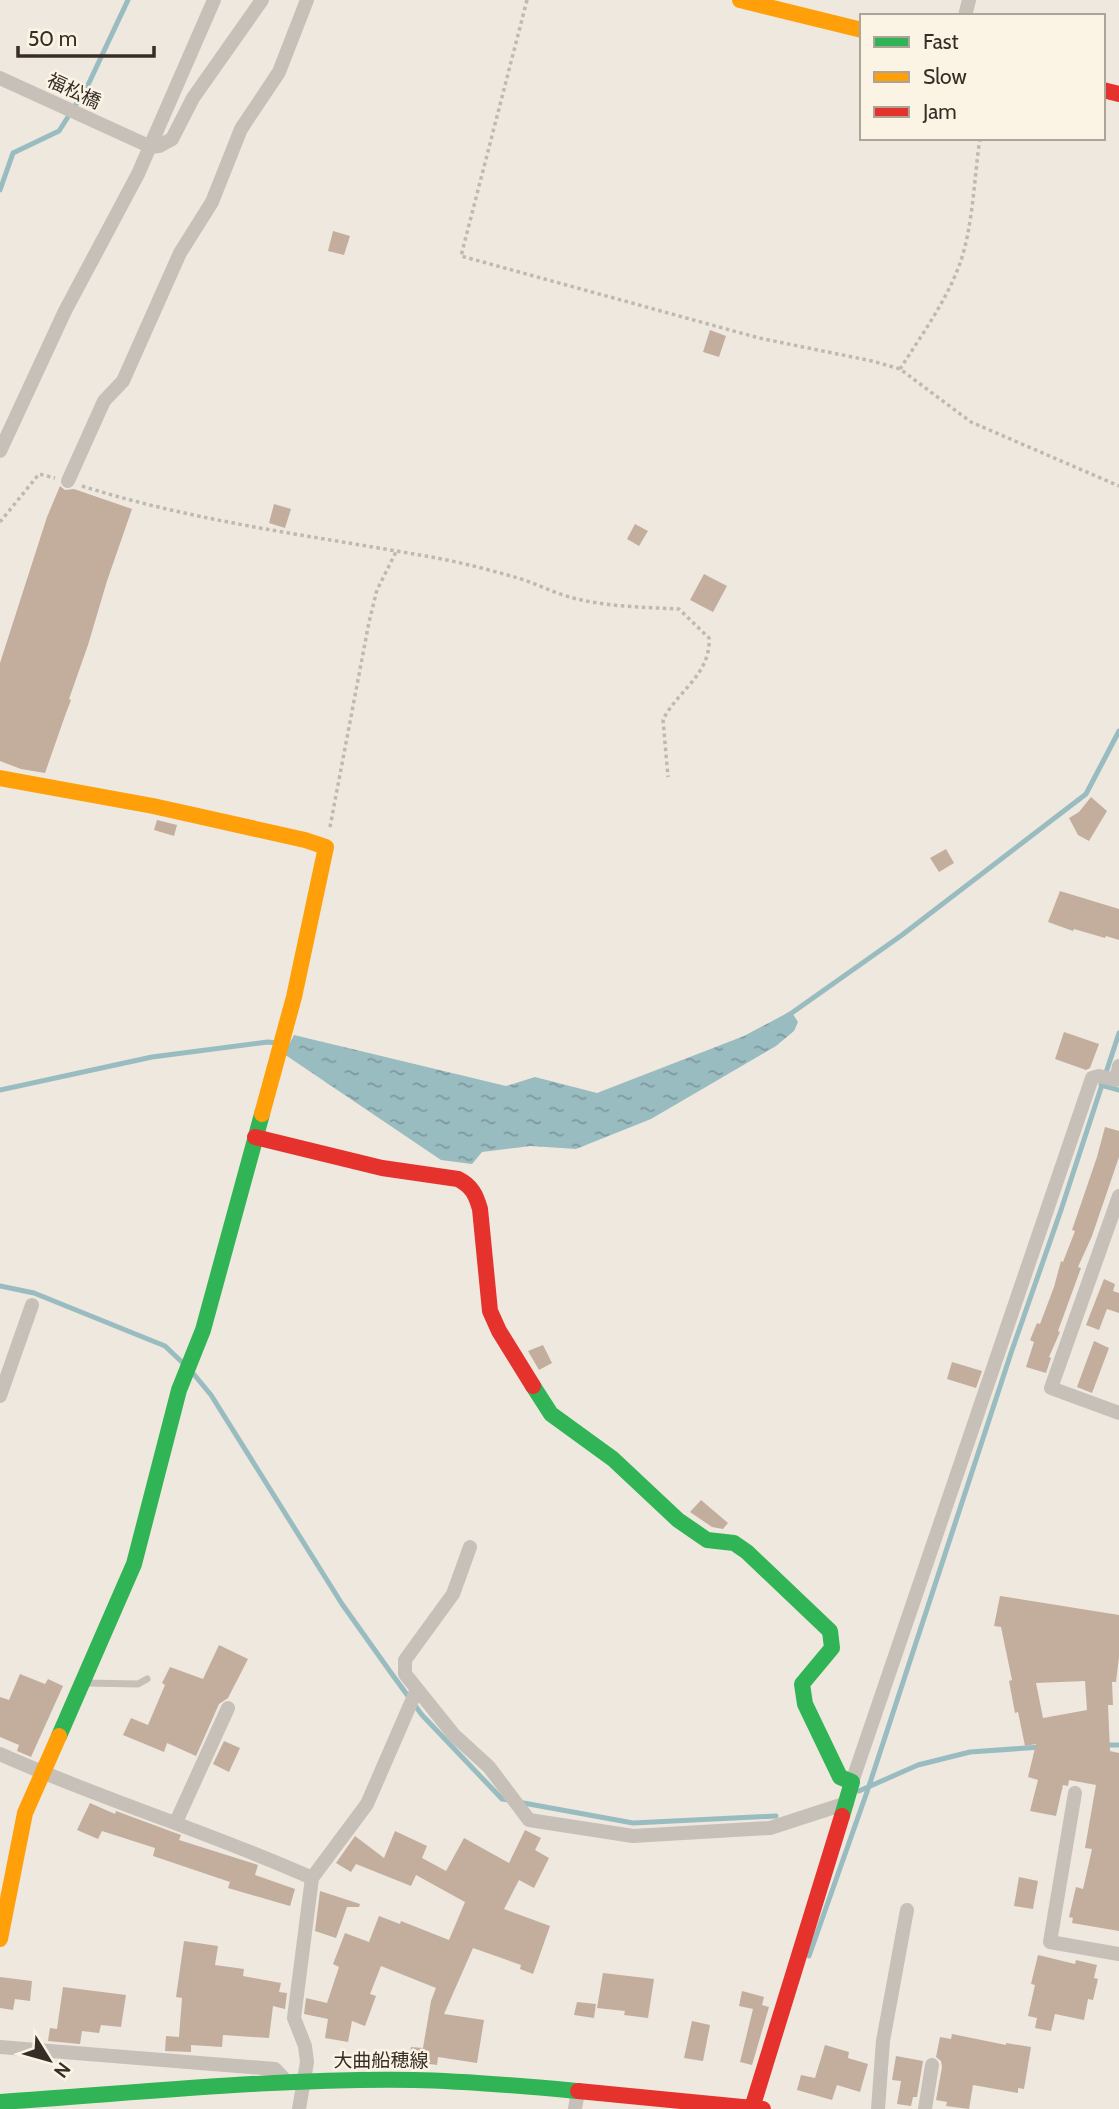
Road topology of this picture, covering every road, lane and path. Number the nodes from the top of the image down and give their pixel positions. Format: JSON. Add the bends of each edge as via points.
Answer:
{"nodes":[{"id":1,"x":214,"y":0,"type":"edge"},
{"id":2,"x":262,"y":0,"type":"edge"},
{"id":3,"x":307,"y":0,"type":"edge"},
{"id":4,"x":527,"y":0,"type":"edge"},
{"id":5,"x":740,"y":0,"type":"edge"},
{"id":6,"x":860,"y":30,"type":"edge"},
{"id":7,"x":0,"y":78,"type":"edge"},
{"id":8,"x":979,"y":140,"type":"edge"},
{"id":9,"x":151,"y":147,"type":"junction"},
{"id":10,"x":900,"y":369,"type":"junction"},
{"id":11,"x":0,"y":451,"type":"edge"},
{"id":12,"x":68,"y":481,"type":"junction"},
{"id":13,"x":1119,"y":486,"type":"edge"},
{"id":14,"x":0,"y":522,"type":"edge"},
{"id":15,"x":396,"y":552,"type":"junction"},
{"id":16,"x":668,"y":777,"type":"dead end"},
{"id":17,"x":0,"y":778,"type":"edge"},
{"id":18,"x":326,"y":847,"type":"junction"},
{"id":19,"x":1113,"y":1076,"type":"edge"},
{"id":20,"x":255,"y":1137,"type":"junction"},
{"id":21,"x":1119,"y":1196,"type":"edge"},
{"id":22,"x":32,"y":1305,"type":"dead end"},
{"id":23,"x":0,"y":1396,"type":"edge"},
{"id":24,"x":1119,"y":1413,"type":"edge"},
{"id":25,"x":470,"y":1547,"type":"dead end"},
{"id":26,"x":147,"y":1679,"type":"dead end"},
{"id":27,"x":80,"y":1683,"type":"junction"},
{"id":28,"x":417,"y":1689,"type":"junction"},
{"id":29,"x":228,"y":1708,"type":"dead end"},
{"id":30,"x":0,"y":1754,"type":"edge"},
{"id":31,"x":41,"y":1773,"type":"junction"},
{"id":32,"x":852,"y":1782,"type":"junction"},
{"id":33,"x":1075,"y":1793,"type":"dead end"},
{"id":34,"x":847,"y":1803,"type":"junction"},
{"id":35,"x":176,"y":1822,"type":"junction"},
{"id":36,"x":313,"y":1878,"type":"junction"},
{"id":37,"x":908,"y":1910,"type":"dead end"},
{"id":38,"x":0,"y":1939,"type":"edge"},
{"id":39,"x":1119,"y":1954,"type":"edge"},
{"id":40,"x":0,"y":2047,"type":"edge"},
{"id":41,"x":932,"y":2065,"type":"dead end"},
{"id":42,"x":304,"y":2082,"type":"junction"},
{"id":43,"x":288,"y":2083,"type":"junction"},
{"id":44,"x":578,"y":2091,"type":"junction"},
{"id":45,"x":0,"y":2102,"type":"edge"},
{"id":46,"x":757,"y":2108,"type":"edge"},
{"id":47,"x":299,"y":2109,"type":"edge"},
{"id":48,"x":575,"y":2109,"type":"edge"},
{"id":49,"x":877,"y":2109,"type":"edge"},
{"id":50,"x":925,"y":2109,"type":"edge"}],
"edges":[{"from":1,"to":9,"type":"street"},
{"from":2,"to":9,"type":"street","via":[[193,98],[172,139]]},
{"from":3,"to":12,"type":"street","via":[[279,72],[241,129],[212,202],[180,253],[123,382],[104,401]]},
{"from":4,"to":10,"type":"path","via":[[461,256],[759,338]]},
{"from":5,"to":6,"type":"street"},
{"from":7,"to":9,"type":"street","name":"福松橋"},
{"from":8,"to":10,"type":"path","via":[[960,264],[946,296]]},
{"from":9,"to":11,"type":"street","via":[[65,311]]},
{"from":10,"to":13,"type":"path","via":[[971,422]]},
{"from":12,"to":14,"type":"path","via":[[39,474]]},
{"from":12,"to":15,"type":"path","via":[[152,506],[261,530]]},
{"from":15,"to":16,"type":"path","via":[[518,578],[586,600],[679,608],[709,638],[710,647],[695,679],[663,720]]},
{"from":15,"to":18,"type":"path","via":[[377,590],[369,622]]},
{"from":17,"to":18,"type":"street","via":[[153,806]]},
{"from":18,"to":20,"type":"street","via":[[284,1035]]},
{"from":19,"to":32,"type":"street","via":[[1092,1078]]},
{"from":20,"to":27,"type":"street","via":[[203,1330],[179,1390],[134,1564]]},
{"from":20,"to":32,"type":"street","via":[[467,1183],[480,1209],[490,1311],[551,1414],[613,1459],[678,1520],[708,1540],[734,1543],[747,1552],[830,1631],[832,1648],[802,1684],[805,1704],[840,1777]]},
{"from":21,"to":24,"type":"street","via":[[1051,1388]]},
{"from":22,"to":23,"type":"street"},
{"from":25,"to":28,"type":"street","via":[[453,1594],[405,1660],[405,1674]]},
{"from":26,"to":27,"type":"lane","via":[[138,1684]]},
{"from":27,"to":31,"type":"street"},
{"from":28,"to":34,"type":"street","via":[[454,1735],[489,1767],[529,1820],[633,1836],[770,1828]]},
{"from":28,"to":36,"type":"street","via":[[367,1804]]},
{"from":29,"to":35,"type":"street"},
{"from":30,"to":31,"type":"street"},
{"from":31,"to":35,"type":"street"},
{"from":31,"to":38,"type":"street","via":[[25,1813]]},
{"from":32,"to":34,"type":"street"},
{"from":33,"to":39,"type":"street","via":[[1050,1942]]},
{"from":34,"to":46,"type":"street"},
{"from":35,"to":36,"type":"street"},
{"from":36,"to":42,"type":"street","via":[[294,2018],[307,2062]]},
{"from":37,"to":49,"type":"street","via":[[883,2041]]},
{"from":40,"to":43,"type":"street","via":[[275,2069]]},
{"from":41,"to":50,"type":"street"},
{"from":42,"to":43,"type":"street","name":"大曲船穂線"},
{"from":42,"to":44,"type":"street","name":"大曲船穂線","via":[[413,2080]]},
{"from":42,"to":47,"type":"street"},
{"from":43,"to":45,"type":"street","name":"大曲船穂線"},
{"from":44,"to":46,"type":"street","name":"大曲船穂線"},
{"from":44,"to":48,"type":"street"}]}
